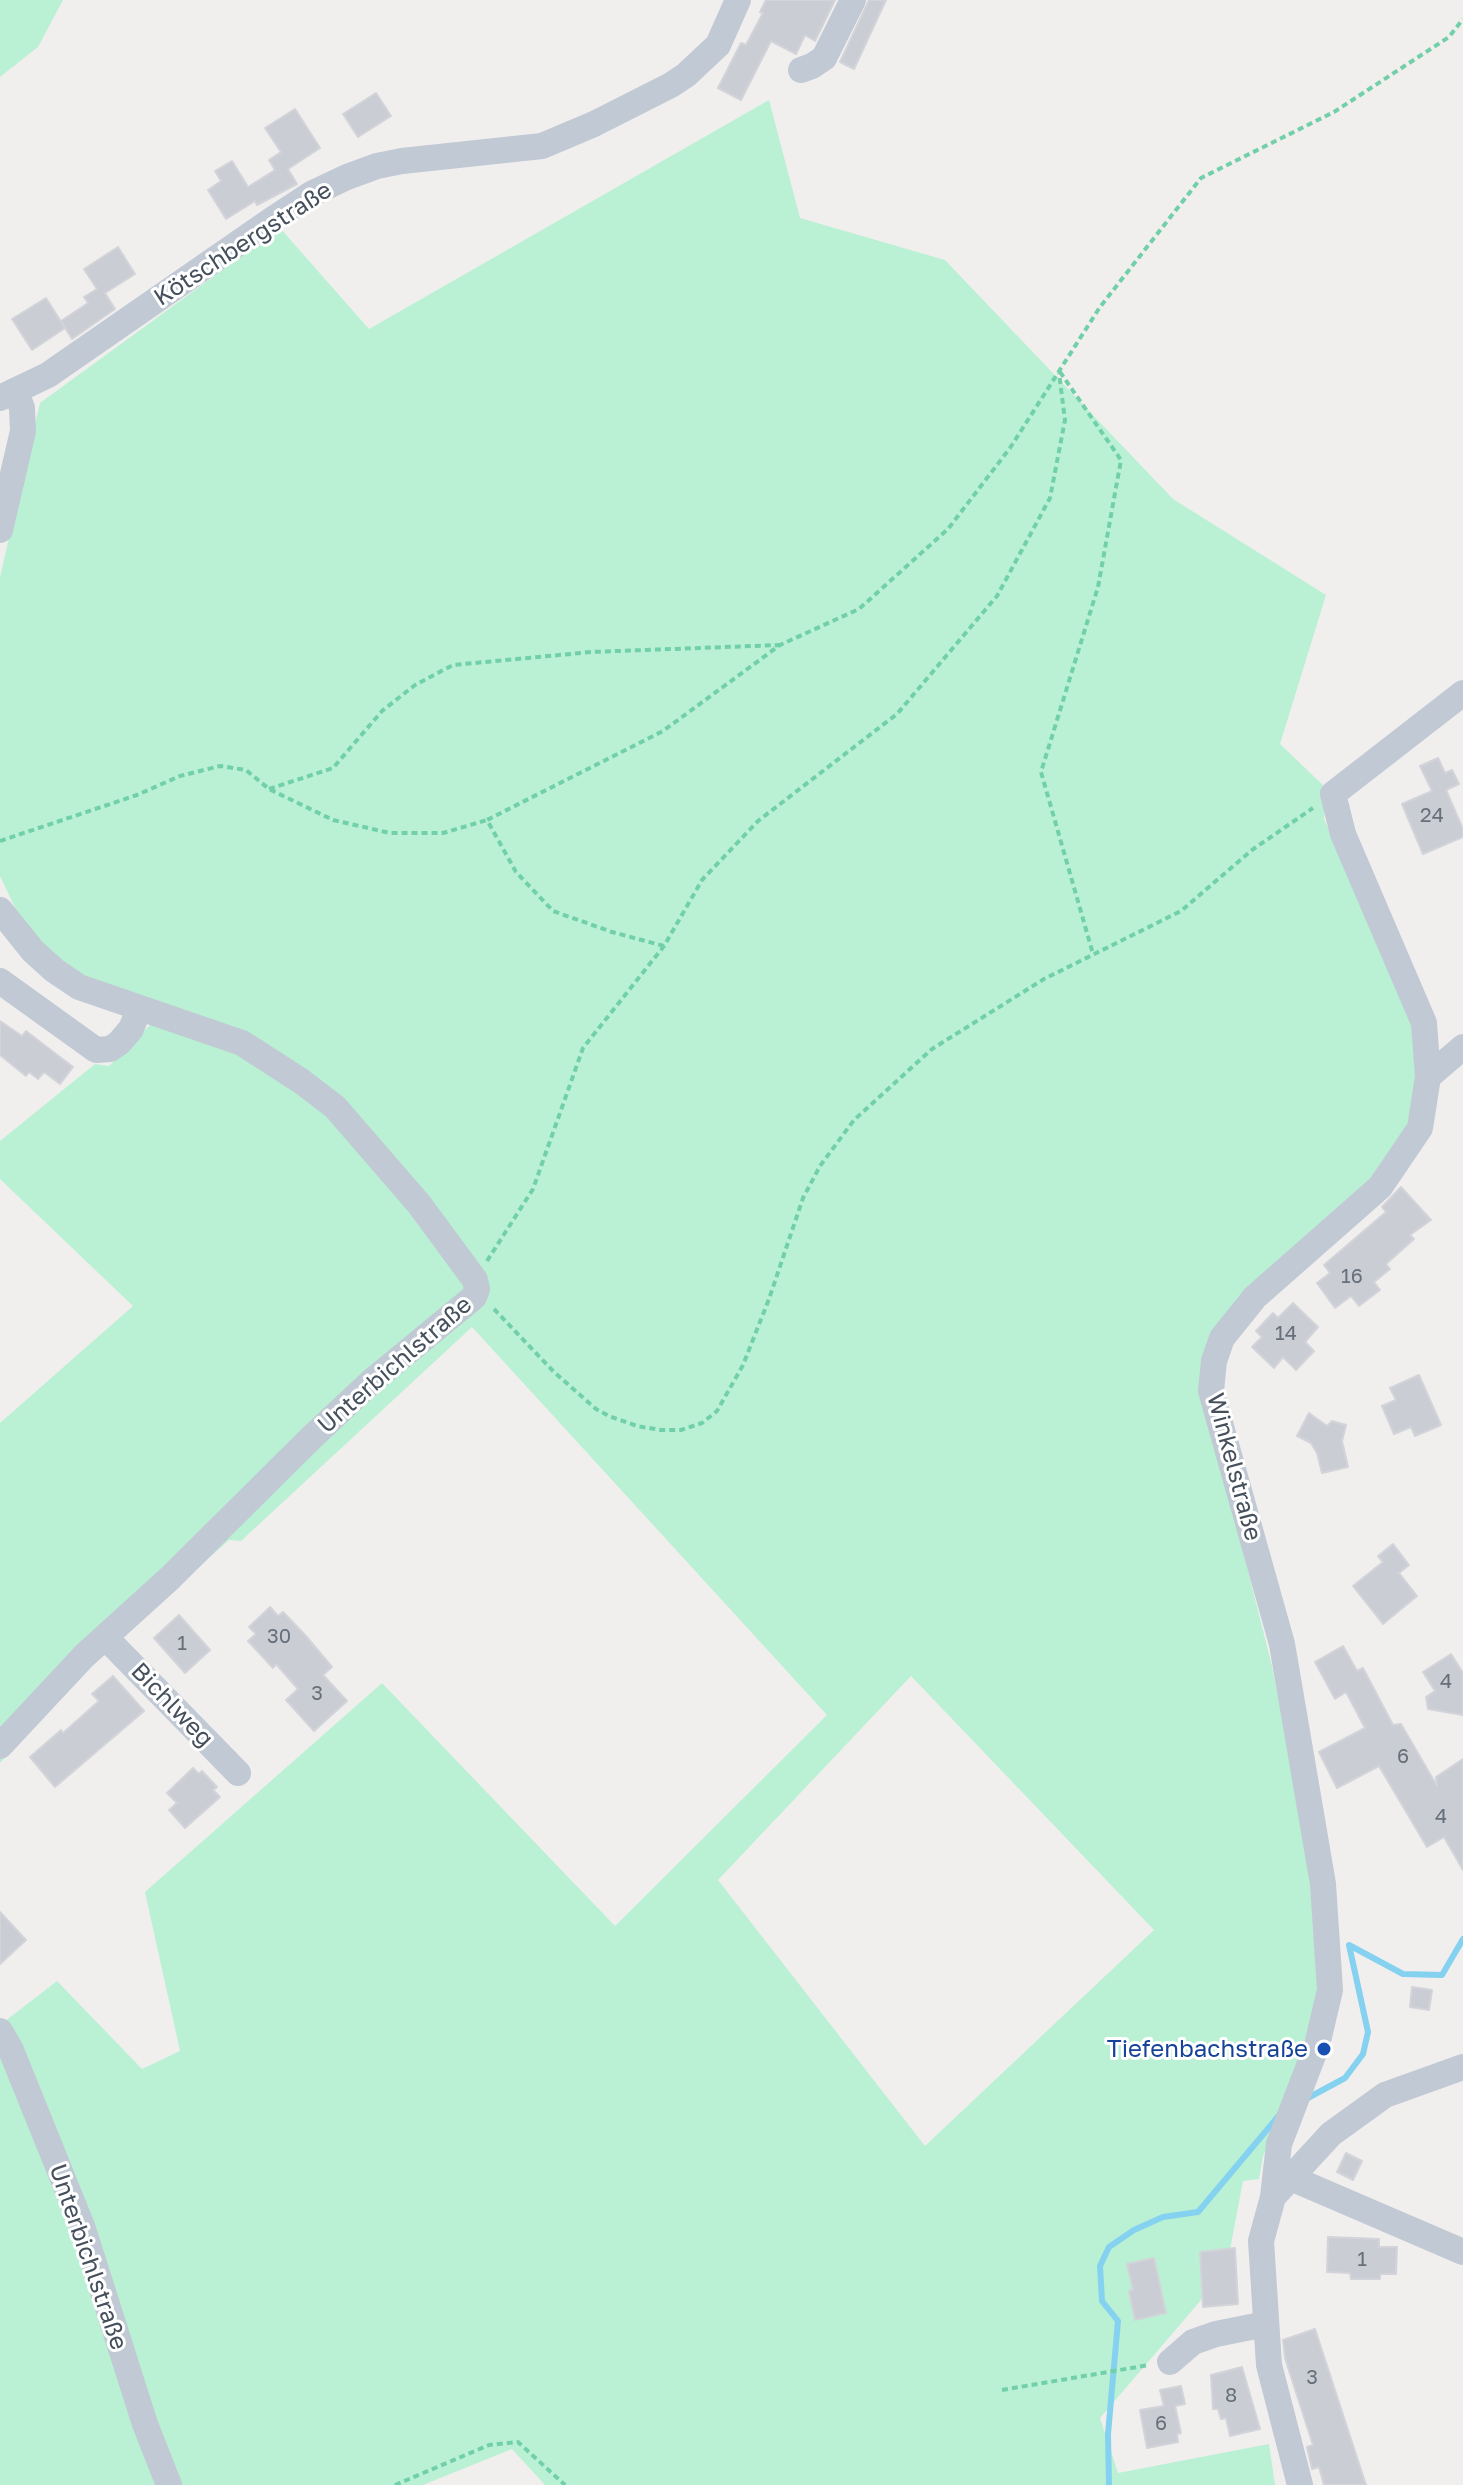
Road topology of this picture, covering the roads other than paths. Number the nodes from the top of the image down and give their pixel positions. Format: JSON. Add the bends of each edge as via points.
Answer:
{"nodes":[{"id":1,"x":738,"y":0,"type":"edge"},
{"id":2,"x":853,"y":0,"type":"edge"},
{"id":3,"x":801,"y":70,"type":"dead end"},
{"id":4,"x":8,"y":395,"type":"edge"},
{"id":5,"x":0,"y":530,"type":"edge"},
{"id":6,"x":1463,"y":693,"type":"edge"},
{"id":7,"x":0,"y":910,"type":"edge"},
{"id":8,"x":0,"y":981,"type":"edge"},
{"id":9,"x":139,"y":1009,"type":"junction"},
{"id":10,"x":1463,"y":1047,"type":"edge"},
{"id":11,"x":1428,"y":1077,"type":"junction"},
{"id":12,"x":105,"y":1637,"type":"junction"},
{"id":13,"x":0,"y":1746,"type":"edge"},
{"id":14,"x":238,"y":1773,"type":"dead end"},
{"id":15,"x":0,"y":2031,"type":"edge"},
{"id":16,"x":1463,"y":2067,"type":"edge"},
{"id":17,"x":1291,"y":2178,"type":"junction"},
{"id":18,"x":1273,"y":2197,"type":"junction"},
{"id":19,"x":1463,"y":2252,"type":"edge"},
{"id":20,"x":1266,"y":2324,"type":"junction"},
{"id":21,"x":1170,"y":2362,"type":"dead end"},
{"id":22,"x":169,"y":2485,"type":"edge"},
{"id":23,"x":1300,"y":2485,"type":"edge"}],
"edges":[{"from":1,"to":4,"type":"street","name":"Kötschbergstraße","via":[[718,45],[671,85],[542,146],[402,161],[347,177],[311,194],[48,375]]},
{"from":2,"to":3,"type":"street","via":[[824,58]]},
{"from":4,"to":5,"type":"street","via":[[22,408],[23,431]]},
{"from":6,"to":11,"type":"street","name":"Winkelstraße","via":[[1333,794],[1343,834],[1424,1023]]},
{"from":7,"to":9,"type":"street","name":"Unterbichlstraße","via":[[54,970],[79,987]]},
{"from":8,"to":9,"type":"street","via":[[96,1050],[119,1043]]},
{"from":9,"to":12,"type":"street","name":"Unterbichlstraße","via":[[242,1043],[335,1107],[419,1204],[476,1285],[474,1297],[372,1381]]},
{"from":10,"to":11,"type":"street"},
{"from":11,"to":18,"type":"street","name":"Winkelstraße","via":[[1420,1128],[1380,1187],[1255,1297],[1222,1338],[1214,1361],[1211,1391],[1282,1644],[1323,1884],[1330,1990],[1317,2045],[1279,2144]]},
{"from":12,"to":13,"type":"street","name":"Unterbichlstraße"},
{"from":12,"to":14,"type":"street","name":"Bichlweg"},
{"from":15,"to":22,"type":"street","name":"Unterbichlstraße","via":[[82,2226]]},
{"from":16,"to":17,"type":"street","via":[[1385,2095],[1331,2134]]},
{"from":17,"to":18,"type":"street"},
{"from":17,"to":19,"type":"street"},
{"from":18,"to":20,"type":"street","via":[[1261,2241]]},
{"from":20,"to":21,"type":"street","via":[[1193,2342]]},
{"from":20,"to":23,"type":"street","via":[[1269,2365]]}]}
